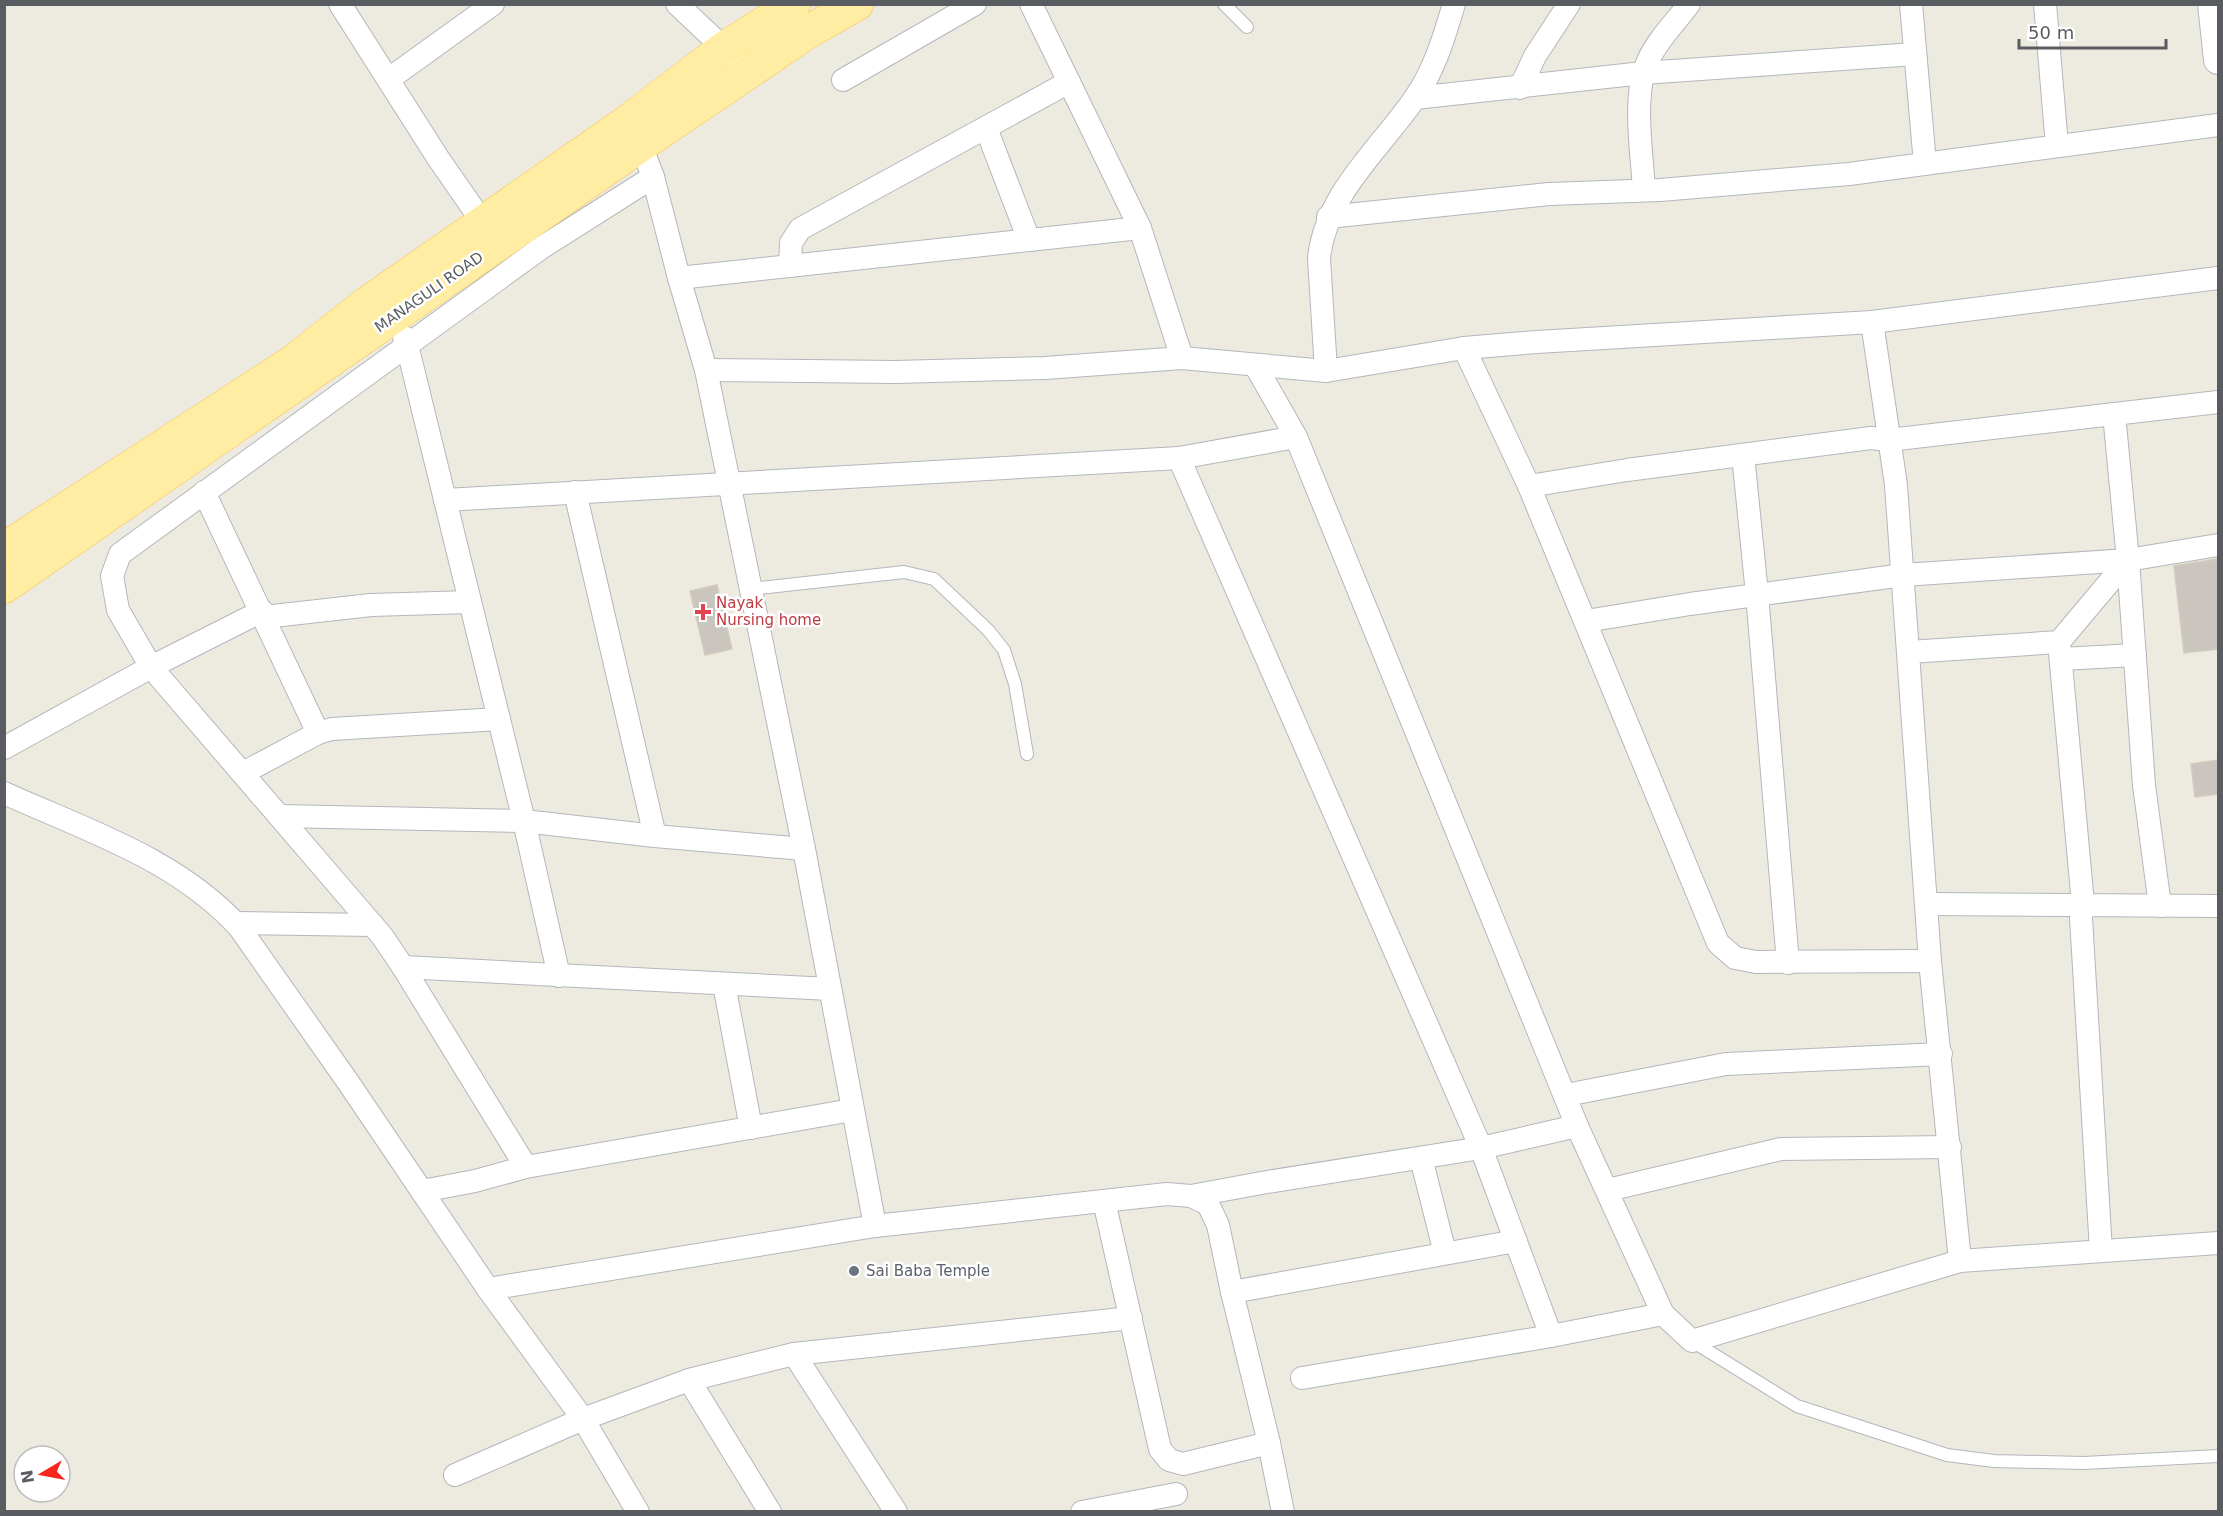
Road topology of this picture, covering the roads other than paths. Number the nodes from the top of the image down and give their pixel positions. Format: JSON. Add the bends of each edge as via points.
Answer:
{"nodes":[{"id":1,"x":340,"y":4,"type":"edge"},
{"id":2,"x":492,"y":4,"type":"edge"},
{"id":3,"x":677,"y":4,"type":"edge"},
{"id":4,"x":794,"y":4,"type":"edge"},
{"id":5,"x":857,"y":4,"type":"edge"},
{"id":6,"x":975,"y":4,"type":"edge"},
{"id":7,"x":1032,"y":4,"type":"edge"},
{"id":8,"x":1224,"y":4,"type":"edge"},
{"id":9,"x":1454,"y":4,"type":"edge"},
{"id":10,"x":1569,"y":4,"type":"edge"},
{"id":11,"x":1689,"y":4,"type":"edge"},
{"id":12,"x":1911,"y":4,"type":"edge"},
{"id":13,"x":2045,"y":4,"type":"edge"},
{"id":14,"x":2212,"y":4,"type":"edge"},
{"id":15,"x":1247,"y":27,"type":"dead end"},
{"id":16,"x":723,"y":49,"type":"junction"},
{"id":17,"x":1915,"y":54,"type":"junction"},
{"id":18,"x":2218,"y":60,"type":"edge"},
{"id":19,"x":750,"y":71,"type":"junction"},
{"id":20,"x":1643,"y":73,"type":"junction"},
{"id":21,"x":389,"y":79,"type":"junction"},
{"id":22,"x":843,"y":80,"type":"dead end"},
{"id":23,"x":1069,"y":82,"type":"junction"},
{"id":24,"x":1521,"y":88,"type":"junction"},
{"id":25,"x":1415,"y":98,"type":"junction"},
{"id":26,"x":2218,"y":125,"type":"edge"},
{"id":27,"x":986,"y":128,"type":"junction"},
{"id":28,"x":634,"y":134,"type":"junction"},
{"id":29,"x":2057,"y":146,"type":"junction"},
{"id":30,"x":1925,"y":164,"type":"junction"},
{"id":31,"x":653,"y":177,"type":"junction"},
{"id":32,"x":1644,"y":190,"type":"junction"},
{"id":33,"x":1328,"y":217,"type":"junction"},
{"id":34,"x":1140,"y":228,"type":"junction"},
{"id":35,"x":490,"y":234,"type":"junction"},
{"id":36,"x":1029,"y":240,"type":"junction"},
{"id":37,"x":790,"y":266,"type":"junction"},
{"id":38,"x":679,"y":278,"type":"junction"},
{"id":39,"x":2218,"y":278,"type":"edge"},
{"id":40,"x":1872,"y":322,"type":"junction"},
{"id":41,"x":386,"y":323,"type":"junction"},
{"id":42,"x":1464,"y":348,"type":"junction"},
{"id":43,"x":1182,"y":358,"type":"junction"},
{"id":44,"x":1255,"y":365,"type":"junction"},
{"id":45,"x":706,"y":370,"type":"junction"},
{"id":46,"x":1326,"y":371,"type":"junction"},
{"id":47,"x":297,"y":372,"type":"junction"},
{"id":48,"x":2218,"y":402,"type":"edge"},
{"id":49,"x":2114,"y":414,"type":"junction"},
{"id":50,"x":1296,"y":437,"type":"junction"},
{"id":51,"x":1889,"y":440,"type":"junction"},
{"id":52,"x":1743,"y":455,"type":"junction"},
{"id":53,"x":1179,"y":458,"type":"junction"},
{"id":54,"x":728,"y":484,"type":"junction"},
{"id":55,"x":1529,"y":486,"type":"junction"},
{"id":56,"x":204,"y":492,"type":"junction"},
{"id":57,"x":575,"y":492,"type":"junction"},
{"id":58,"x":445,"y":500,"type":"junction"},
{"id":59,"x":2218,"y":545,"type":"edge"},
{"id":60,"x":4,"y":549,"type":"edge"},
{"id":61,"x":2128,"y":560,"type":"junction"},
{"id":62,"x":1903,"y":575,"type":"junction"},
{"id":63,"x":4,"y":587,"type":"edge"},
{"id":64,"x":750,"y":589,"type":"junction"},
{"id":65,"x":1757,"y":594,"type":"junction"},
{"id":66,"x":470,"y":602,"type":"junction"},
{"id":67,"x":263,"y":614,"type":"junction"},
{"id":68,"x":1586,"y":621,"type":"junction"},
{"id":69,"x":2060,"y":650,"type":"junction"},
{"id":70,"x":1909,"y":652,"type":"junction"},
{"id":71,"x":2135,"y":655,"type":"junction"},
{"id":72,"x":151,"y":667,"type":"junction"},
{"id":73,"x":499,"y":719,"type":"junction"},
{"id":74,"x":318,"y":733,"type":"junction"},
{"id":75,"x":4,"y":748,"type":"edge"},
{"id":76,"x":1027,"y":754,"type":"dead end"},
{"id":77,"x":243,"y":773,"type":"junction"},
{"id":78,"x":4,"y":793,"type":"edge"},
{"id":79,"x":280,"y":816,"type":"junction"},
{"id":80,"x":524,"y":821,"type":"junction"},
{"id":81,"x":655,"y":836,"type":"junction"},
{"id":82,"x":804,"y":849,"type":"junction"},
{"id":83,"x":1927,"y":904,"type":"junction"},
{"id":84,"x":2083,"y":904,"type":"junction"},
{"id":85,"x":2160,"y":906,"type":"junction"},
{"id":86,"x":2218,"y":906,"type":"edge"},
{"id":87,"x":236,"y":923,"type":"junction"},
{"id":88,"x":373,"y":925,"type":"junction"},
{"id":89,"x":1930,"y":961,"type":"junction"},
{"id":90,"x":1788,"y":963,"type":"junction"},
{"id":91,"x":403,"y":967,"type":"junction"},
{"id":92,"x":559,"y":976,"type":"junction"},
{"id":93,"x":724,"y":984,"type":"junction"},
{"id":94,"x":830,"y":989,"type":"junction"},
{"id":95,"x":1941,"y":1054,"type":"junction"},
{"id":96,"x":1566,"y":1095,"type":"junction"},
{"id":97,"x":852,"y":1110,"type":"junction"},
{"id":98,"x":1577,"y":1126,"type":"junction"},
{"id":99,"x":751,"y":1128,"type":"junction"},
{"id":100,"x":1950,"y":1147,"type":"junction"},
{"id":101,"x":1481,"y":1148,"type":"junction"},
{"id":102,"x":1421,"y":1158,"type":"junction"},
{"id":103,"x":526,"y":1167,"type":"junction"},
{"id":104,"x":1608,"y":1190,"type":"junction"},
{"id":105,"x":422,"y":1191,"type":"junction"},
{"id":106,"x":1191,"y":1196,"type":"junction"},
{"id":107,"x":1104,"y":1201,"type":"junction"},
{"id":108,"x":875,"y":1226,"type":"junction"},
{"id":109,"x":1516,"y":1241,"type":"junction"},
{"id":110,"x":2218,"y":1243,"type":"edge"},
{"id":111,"x":2101,"y":1251,"type":"junction"},
{"id":112,"x":1445,"y":1253,"type":"junction"},
{"id":113,"x":1960,"y":1261,"type":"junction"},
{"id":114,"x":488,"y":1289,"type":"junction"},
{"id":115,"x":1232,"y":1292,"type":"junction"},
{"id":116,"x":1663,"y":1314,"type":"junction"},
{"id":117,"x":1131,"y":1318,"type":"junction"},
{"id":118,"x":1551,"y":1336,"type":"junction"},
{"id":119,"x":1692,"y":1341,"type":"junction"},
{"id":120,"x":794,"y":1354,"type":"junction"},
{"id":121,"x":1302,"y":1378,"type":"dead end"},
{"id":122,"x":689,"y":1380,"type":"junction"},
{"id":123,"x":583,"y":1419,"type":"junction"},
{"id":124,"x":1269,"y":1443,"type":"junction"},
{"id":125,"x":2218,"y":1456,"type":"edge"},
{"id":126,"x":1168,"y":1460,"type":"junction"},
{"id":127,"x":455,"y":1475,"type":"dead end"},
{"id":128,"x":1177,"y":1503,"type":"edge"},
{"id":129,"x":639,"y":1512,"type":"edge"},
{"id":130,"x":771,"y":1512,"type":"edge"},
{"id":131,"x":897,"y":1512,"type":"edge"},
{"id":132,"x":1082,"y":1512,"type":"edge"},
{"id":133,"x":1283,"y":1512,"type":"edge"}],
"edges":[{"from":1,"to":21,"type":"street"},
{"from":2,"to":21,"type":"street"},
{"from":3,"to":16,"type":"street"},
{"from":4,"to":16,"type":"main road","name":"MANAGULI ROAD"},
{"from":5,"to":19,"type":"main road","name":"MANAGULI ROAD"},
{"from":6,"to":22,"type":"street"},
{"from":7,"to":23,"type":"street"},
{"from":8,"to":15,"type":"lane"},
{"from":9,"to":25,"type":"street","via":[[1431,72]]},
{"from":10,"to":24,"type":"street","via":[[1535,56]]},
{"from":11,"to":20,"type":"street","via":[[1648,60]]},
{"from":12,"to":17,"type":"street"},
{"from":13,"to":29,"type":"street"},
{"from":14,"to":18,"type":"street"},
{"from":16,"to":19,"type":"street"},
{"from":16,"to":28,"type":"main road","name":"MANAGULI ROAD"},
{"from":17,"to":20,"type":"street"},
{"from":17,"to":30,"type":"street"},
{"from":19,"to":28,"type":"main road","name":"MANAGULI ROAD"},
{"from":20,"to":24,"type":"street"},
{"from":20,"to":32,"type":"street","via":[[1639,99]]},
{"from":21,"to":35,"type":"street"},
{"from":23,"to":27,"type":"street"},
{"from":23,"to":34,"type":"street"},
{"from":24,"to":25,"type":"street"},
{"from":25,"to":33,"type":"street"},
{"from":26,"to":29,"type":"street"},
{"from":27,"to":36,"type":"street"},
{"from":27,"to":37,"type":"street","via":[[800,229],[791,243]]},
{"from":28,"to":31,"type":"street"},
{"from":28,"to":35,"type":"main road","name":"MANAGULI ROAD"},
{"from":29,"to":30,"type":"street"},
{"from":30,"to":32,"type":"street"},
{"from":31,"to":38,"type":"street"},
{"from":31,"to":41,"type":"street","via":[[540,248]]},
{"from":32,"to":33,"type":"street","via":[[1549,194]]},
{"from":33,"to":46,"type":"street","via":[[1319,258]]},
{"from":34,"to":36,"type":"street"},
{"from":34,"to":43,"type":"street"},
{"from":35,"to":41,"type":"main road","name":"MANAGULI ROAD"},
{"from":36,"to":37,"type":"street"},
{"from":37,"to":38,"type":"street"},
{"from":38,"to":45,"type":"street"},
{"from":39,"to":40,"type":"street"},
{"from":40,"to":42,"type":"street"},
{"from":40,"to":51,"type":"street"},
{"from":41,"to":47,"type":"main road","name":"MANAGULI ROAD"},
{"from":41,"to":56,"type":"street"},
{"from":41,"to":58,"type":"street"},
{"from":42,"to":46,"type":"street"},
{"from":42,"to":55,"type":"street"},
{"from":43,"to":44,"type":"street"},
{"from":43,"to":45,"type":"street","via":[[1022,369]]},
{"from":44,"to":46,"type":"street"},
{"from":44,"to":50,"type":"street"},
{"from":45,"to":54,"type":"street"},
{"from":47,"to":60,"type":"main road","name":"MANAGULI ROAD"},
{"from":47,"to":63,"type":"main road","name":"MANAGULI ROAD"},
{"from":48,"to":49,"type":"street"},
{"from":49,"to":51,"type":"street"},
{"from":49,"to":61,"type":"street"},
{"from":50,"to":53,"type":"street"},
{"from":50,"to":96,"type":"street"},
{"from":51,"to":52,"type":"street","via":[[1871,438]]},
{"from":51,"to":62,"type":"street"},
{"from":52,"to":55,"type":"street"},
{"from":52,"to":65,"type":"street"},
{"from":53,"to":54,"type":"street"},
{"from":53,"to":101,"type":"street"},
{"from":54,"to":57,"type":"street"},
{"from":54,"to":64,"type":"street"},
{"from":55,"to":68,"type":"street"},
{"from":56,"to":67,"type":"street"},
{"from":56,"to":72,"type":"street","via":[[120,554],[112,576],[118,610]]},
{"from":57,"to":58,"type":"street"},
{"from":57,"to":81,"type":"street"},
{"from":58,"to":66,"type":"street"},
{"from":59,"to":61,"type":"street"},
{"from":61,"to":62,"type":"street"},
{"from":61,"to":69,"type":"street"},
{"from":61,"to":71,"type":"street"},
{"from":62,"to":65,"type":"street"},
{"from":62,"to":70,"type":"street"},
{"from":64,"to":76,"type":"lane","via":[[904,572],[934,579],[1004,650],[1015,684]]},
{"from":64,"to":82,"type":"street"},
{"from":65,"to":68,"type":"street"},
{"from":65,"to":90,"type":"street"},
{"from":66,"to":67,"type":"street"},
{"from":66,"to":73,"type":"street"},
{"from":67,"to":72,"type":"street"},
{"from":67,"to":74,"type":"street"},
{"from":68,"to":90,"type":"street","via":[[1718,943],[1735,958]]},
{"from":69,"to":70,"type":"street"},
{"from":69,"to":71,"type":"street"},
{"from":69,"to":84,"type":"street"},
{"from":70,"to":83,"type":"street"},
{"from":71,"to":85,"type":"street","via":[[2144,785]]},
{"from":72,"to":75,"type":"street"},
{"from":72,"to":77,"type":"street"},
{"from":73,"to":74,"type":"street"},
{"from":73,"to":80,"type":"street"},
{"from":74,"to":77,"type":"street"},
{"from":77,"to":79,"type":"street"},
{"from":78,"to":87,"type":"street","via":[[154,860],[194,885]]},
{"from":79,"to":80,"type":"street"},
{"from":79,"to":88,"type":"street"},
{"from":80,"to":81,"type":"street"},
{"from":80,"to":92,"type":"street"},
{"from":81,"to":82,"type":"street"},
{"from":82,"to":94,"type":"street"},
{"from":83,"to":84,"type":"street"},
{"from":83,"to":89,"type":"street"},
{"from":84,"to":85,"type":"street"},
{"from":84,"to":111,"type":"street"},
{"from":85,"to":86,"type":"street"},
{"from":87,"to":88,"type":"street"},
{"from":87,"to":105,"type":"street"},
{"from":88,"to":91,"type":"street"},
{"from":89,"to":90,"type":"street"},
{"from":89,"to":95,"type":"street"},
{"from":91,"to":92,"type":"street"},
{"from":91,"to":103,"type":"street"},
{"from":92,"to":93,"type":"street"},
{"from":93,"to":94,"type":"street"},
{"from":93,"to":99,"type":"street"},
{"from":94,"to":97,"type":"street"},
{"from":95,"to":96,"type":"street","via":[[1726,1064]]},
{"from":95,"to":100,"type":"street"},
{"from":96,"to":98,"type":"street"},
{"from":97,"to":99,"type":"street"},
{"from":97,"to":108,"type":"street"},
{"from":98,"to":101,"type":"street"},
{"from":98,"to":104,"type":"street"},
{"from":99,"to":103,"type":"street"},
{"from":100,"to":104,"type":"street","via":[[1782,1149]]},
{"from":100,"to":113,"type":"street"},
{"from":101,"to":102,"type":"street"},
{"from":101,"to":109,"type":"street"},
{"from":102,"to":106,"type":"street"},
{"from":102,"to":112,"type":"street"},
{"from":103,"to":105,"type":"street"},
{"from":104,"to":116,"type":"street"},
{"from":105,"to":114,"type":"street"},
{"from":106,"to":107,"type":"street","via":[[1167,1194]]},
{"from":106,"to":115,"type":"street","via":[[1208,1204],[1218,1225]]},
{"from":107,"to":108,"type":"street"},
{"from":107,"to":117,"type":"street"},
{"from":108,"to":114,"type":"street"},
{"from":109,"to":112,"type":"street"},
{"from":109,"to":118,"type":"street"},
{"from":110,"to":111,"type":"street"},
{"from":111,"to":113,"type":"street"},
{"from":112,"to":115,"type":"street"},
{"from":113,"to":119,"type":"street"},
{"from":114,"to":123,"type":"street"},
{"from":115,"to":124,"type":"street"},
{"from":116,"to":118,"type":"street"},
{"from":116,"to":119,"type":"street"},
{"from":117,"to":120,"type":"street"},
{"from":117,"to":126,"type":"street","via":[[1160,1449]]},
{"from":118,"to":121,"type":"street"},
{"from":119,"to":125,"type":"lane","via":[[1797,1406],[1947,1455],[1994,1461],[2084,1462]]},
{"from":120,"to":122,"type":"street"},
{"from":120,"to":131,"type":"street"},
{"from":122,"to":123,"type":"street"},
{"from":122,"to":130,"type":"street"},
{"from":123,"to":127,"type":"street"},
{"from":123,"to":129,"type":"street"},
{"from":124,"to":126,"type":"street","via":[[1184,1464]]},
{"from":124,"to":133,"type":"street"},
{"from":126,"to":128,"type":"street"},
{"from":128,"to":132,"type":"street"}]}
